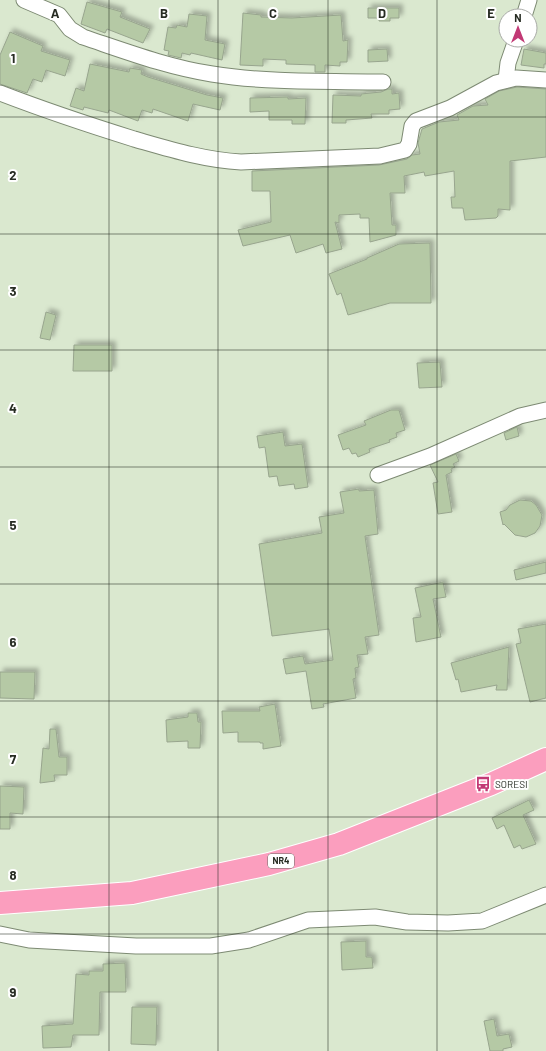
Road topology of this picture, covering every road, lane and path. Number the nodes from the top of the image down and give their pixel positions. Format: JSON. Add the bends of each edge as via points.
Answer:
{"nodes":[{"id":1,"x":24,"y":0,"type":"edge"},
{"id":2,"x":513,"y":48,"type":"edge"},
{"id":3,"x":506,"y":80,"type":"junction"},
{"id":4,"x":546,"y":80,"type":"edge"},
{"id":5,"x":382,"y":82,"type":"dead end"},
{"id":6,"x":0,"y":93,"type":"edge"},
{"id":7,"x":546,"y":410,"type":"edge"},
{"id":8,"x":378,"y":475,"type":"dead end"},
{"id":9,"x":546,"y":759,"type":"edge"},
{"id":10,"x":546,"y":896,"type":"edge"},
{"id":11,"x":0,"y":903,"type":"edge"},
{"id":12,"x":0,"y":934,"type":"edge"}],
"edges":[{"from":1,"to":5,"type":"street","via":[[59,15],[70,29],[83,37],[177,67],[212,74],[272,79]]},
{"from":2,"to":3,"type":"street"},
{"from":3,"to":4,"type":"street"},
{"from":3,"to":6,"type":"street","via":[[450,108],[416,121],[412,126],[406,150],[398,154],[241,162],[219,161],[153,144]]},
{"from":7,"to":8,"type":"street","via":[[520,416],[430,456]]},
{"from":9,"to":11,"type":"highway","number":"NR4","via":[[491,784],[339,844],[269,864],[132,893]]},
{"from":10,"to":12,"type":"street","via":[[482,921],[448,924],[375,917],[308,920],[249,940],[211,946],[136,946],[29,940]]}]}
